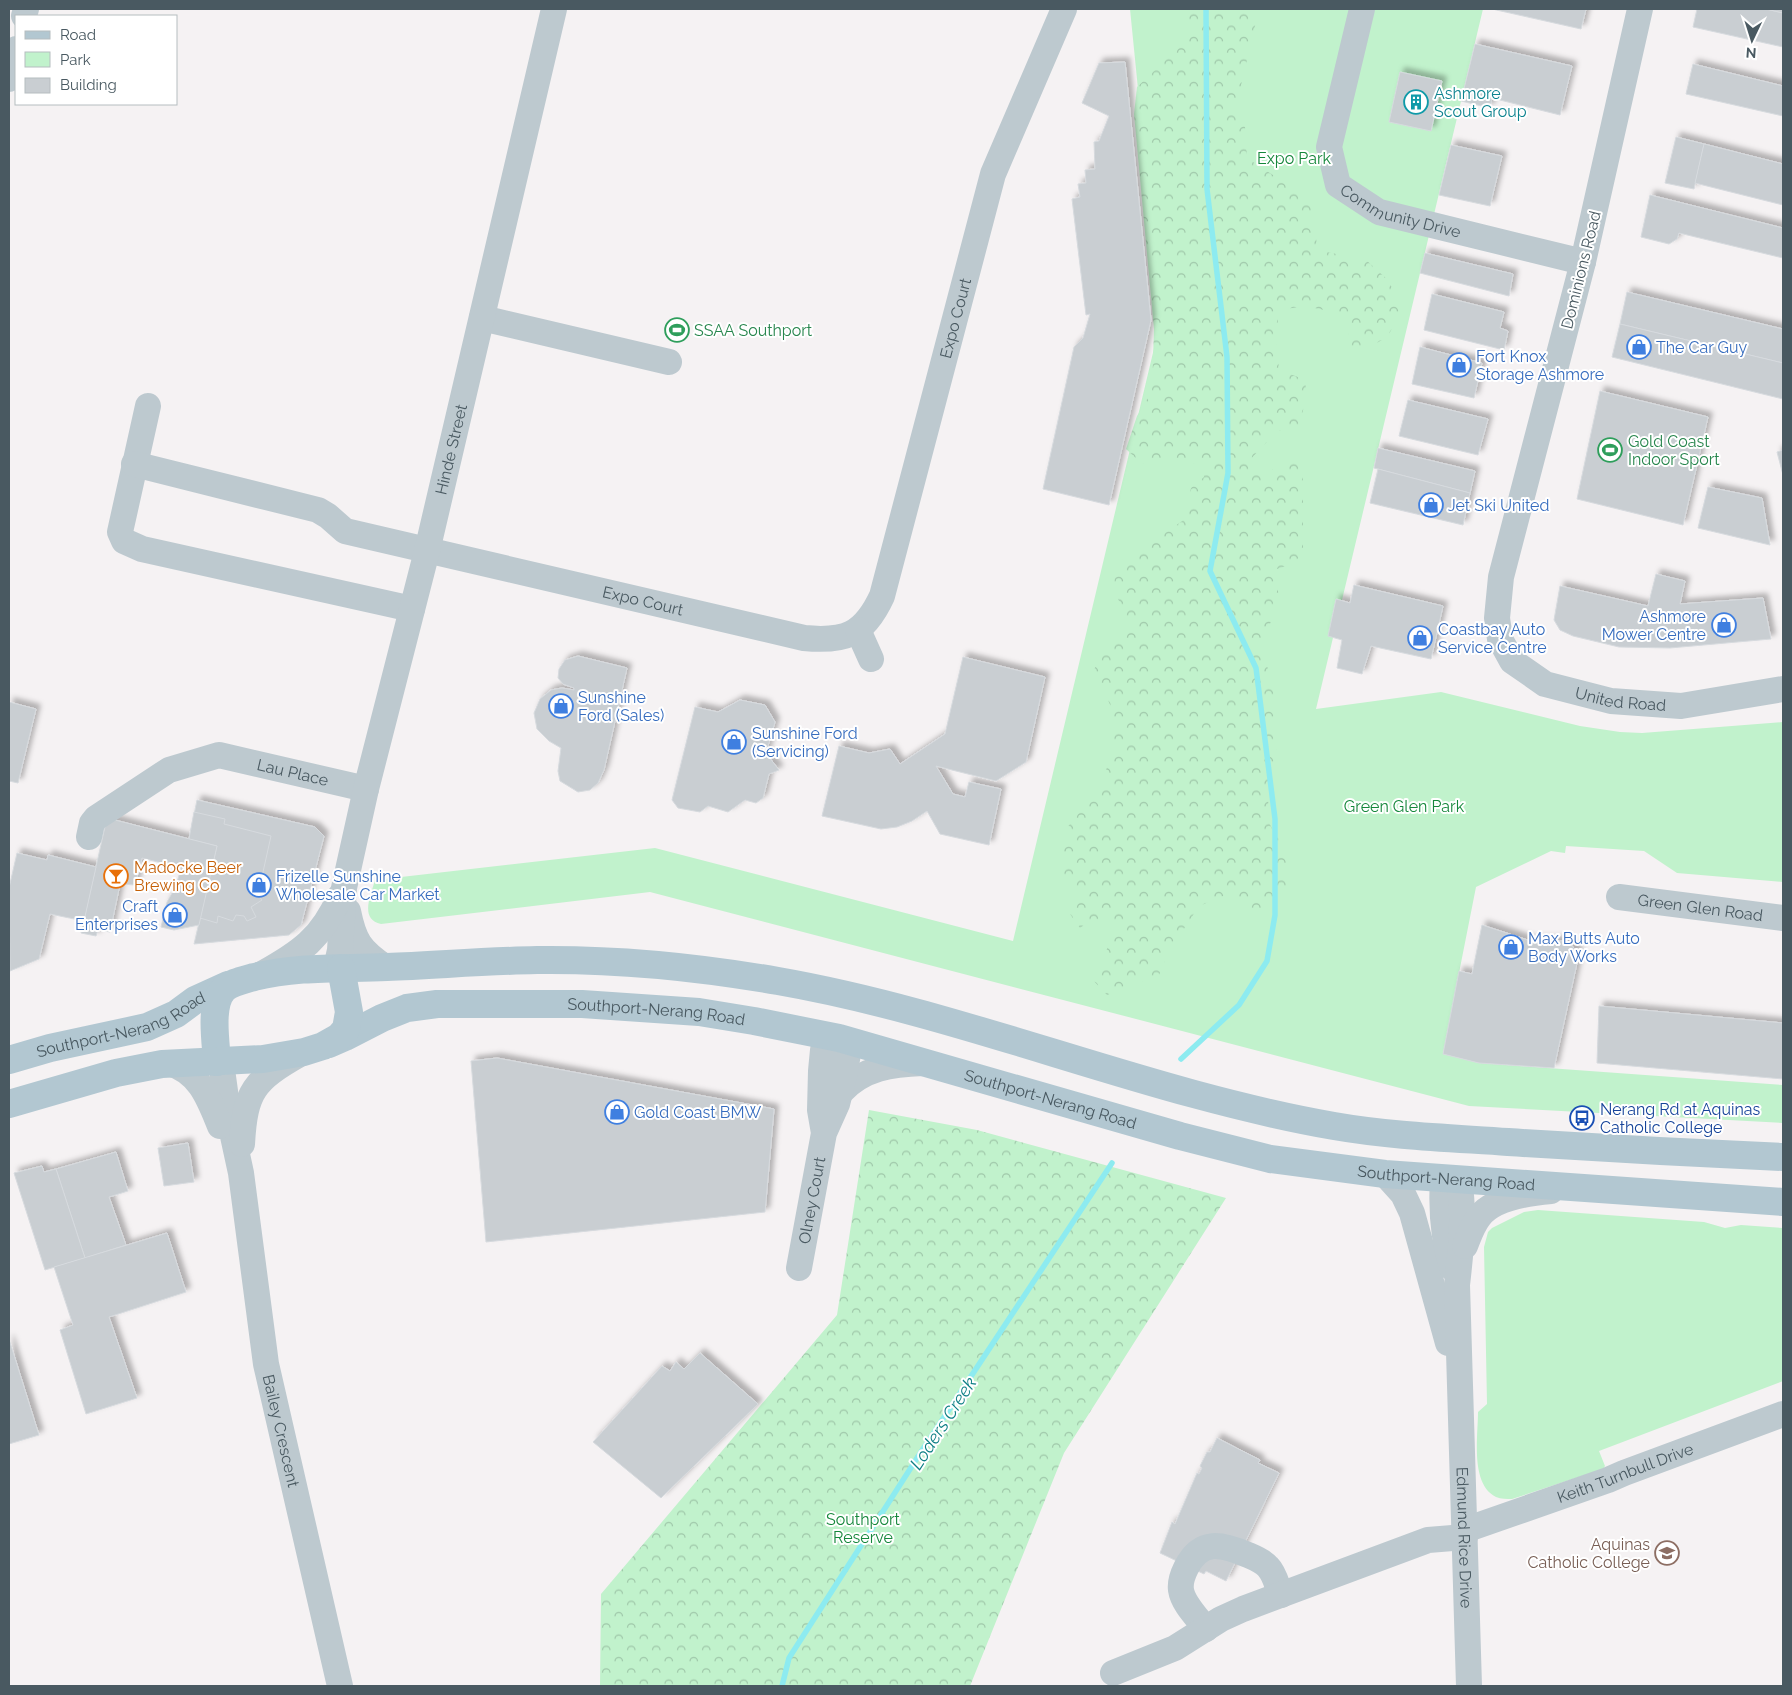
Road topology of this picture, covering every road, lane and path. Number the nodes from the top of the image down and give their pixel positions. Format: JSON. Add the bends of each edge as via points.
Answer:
{"nodes":[{"id":1,"x":554,"y":9,"type":"edge"},
{"id":2,"x":1064,"y":9,"type":"edge"},
{"id":3,"x":1362,"y":9,"type":"edge"},
{"id":4,"x":1640,"y":9,"type":"edge"},
{"id":5,"x":15,"y":52,"type":"edge"},
{"id":6,"x":9,"y":79,"type":"edge"},
{"id":7,"x":1584,"y":262,"type":"junction"},
{"id":8,"x":482,"y":318,"type":"junction"},
{"id":9,"x":669,"y":362,"type":"dead end"},
{"id":10,"x":148,"y":406,"type":"dead end"},
{"id":11,"x":134,"y":464,"type":"junction"},
{"id":12,"x":427,"y":551,"type":"junction"},
{"id":13,"x":412,"y":609,"type":"junction"},
{"id":14,"x":1497,"y":618,"type":"joint"},
{"id":15,"x":858,"y":630,"type":"junction"},
{"id":16,"x":872,"y":659,"type":"dead end"},
{"id":17,"x":1783,"y":689,"type":"edge"},
{"id":18,"x":366,"y":789,"type":"junction"},
{"id":19,"x":89,"y":837,"type":"dead end"},
{"id":20,"x":344,"y":888,"type":"junction"},
{"id":21,"x":1619,"y":897,"type":"dead end"},
{"id":22,"x":1783,"y":918,"type":"edge"},
{"id":23,"x":385,"y":967,"type":"junction"},
{"id":24,"x":339,"y":968,"type":"junction"},
{"id":25,"x":257,"y":977,"type":"junction"},
{"id":26,"x":228,"y":985,"type":"junction"},
{"id":27,"x":850,"y":996,"type":"junction"},
{"id":28,"x":839,"y":1038,"type":"junction"},
{"id":29,"x":316,"y":1048,"type":"junction"},
{"id":30,"x":9,"y":1060,"type":"edge"},
{"id":31,"x":219,"y":1062,"type":"junction"},
{"id":32,"x":926,"y":1063,"type":"junction"},
{"id":33,"x":169,"y":1064,"type":"junction"},
{"id":34,"x":841,"y":1092,"type":"junction"},
{"id":35,"x":9,"y":1104,"type":"edge"},
{"id":36,"x":824,"y":1133,"type":"junction"},
{"id":37,"x":1453,"y":1138,"type":"junction"},
{"id":38,"x":1783,"y":1157,"type":"edge"},
{"id":39,"x":240,"y":1173,"type":"junction"},
{"id":40,"x":1385,"y":1174,"type":"junction"},
{"id":41,"x":1451,"y":1179,"type":"junction"},
{"id":42,"x":1572,"y":1188,"type":"junction"},
{"id":43,"x":1783,"y":1202,"type":"edge"},
{"id":44,"x":798,"y":1268,"type":"dead end"},
{"id":45,"x":1458,"y":1277,"type":"junction"},
{"id":46,"x":1460,"y":1387,"type":"junction"},
{"id":47,"x":1783,"y":1414,"type":"edge"},
{"id":48,"x":1465,"y":1534,"type":"junction"},
{"id":49,"x":1280,"y":1595,"type":"junction"},
{"id":50,"x":1206,"y":1629,"type":"junction"},
{"id":51,"x":1113,"y":1673,"type":"dead end"},
{"id":52,"x":340,"y":1686,"type":"edge"},
{"id":53,"x":1469,"y":1686,"type":"edge"}],
"edges":[{"from":1,"to":8,"type":"street","name":"Hinde Street"},
{"from":2,"to":15,"type":"street","name":"Expo Court","via":[[993,174],[882,596],[875,611]]},
{"from":3,"to":7,"type":"street","name":"Community Drive","via":[[1329,148],[1338,185],[1379,212]]},
{"from":4,"to":7,"type":"street","name":"Dominions Road"},
{"from":5,"to":6,"type":"street"},
{"from":7,"to":14,"type":"street","name":"Dominions Road","via":[[1501,577]]},
{"from":8,"to":9,"type":"street"},
{"from":8,"to":12,"type":"street","name":"Hinde Street"},
{"from":10,"to":11,"type":"street"},
{"from":11,"to":12,"type":"street","name":"Expo Court","via":[[318,510],[345,531]]},
{"from":11,"to":13,"type":"street","via":[[120,532],[124,541],[142,549]]},
{"from":12,"to":13,"type":"street","name":"Hinde Street"},
{"from":12,"to":15,"type":"street","name":"Expo Court","via":[[804,638],[840,638]]},
{"from":13,"to":18,"type":"street","name":"Hinde Street"},
{"from":14,"to":17,"type":"street","name":"United Road","via":[[1500,639],[1512,661],[1545,684],[1611,701],[1681,706]]},
{"from":15,"to":16,"type":"street"},
{"from":18,"to":19,"type":"street","name":"Lau Place","via":[[219,755],[169,770],[96,818]]},
{"from":18,"to":20,"type":"street","name":"Hinde Street"},
{"from":20,"to":23,"type":"street","name":"Hinde Street","via":[[352,928],[360,945]]},
{"from":20,"to":24,"type":"street","name":"Hinde Street"},
{"from":20,"to":25,"type":"street","name":"Hinde Street","via":[[309,945]]},
{"from":21,"to":22,"type":"street","name":"Green Glen Road"},
{"from":23,"to":24,"type":"main road"},
{"from":23,"to":27,"type":"main road","via":[[536,960],[633,963],[714,971]]},
{"from":24,"to":25,"type":"main road","name":"Southport-Nerang Road","via":[[303,969]]},
{"from":24,"to":29,"type":"main road","via":[[348,1012],[346,1029],[339,1037]]},
{"from":25,"to":26,"type":"main road","name":"Southport-Nerang Road"},
{"from":26,"to":30,"type":"main road","name":"Southport-Nerang Road","via":[[147,1028]]},
{"from":26,"to":31,"type":"main road","via":[[216,1000]]},
{"from":27,"to":28,"type":"main road"},
{"from":27,"to":37,"type":"main road","via":[[1253,1109],[1338,1126]]},
{"from":28,"to":29,"type":"main road","name":"Southport-Nerang Road","via":[[754,1021],[680,1011],[582,1004],[437,1004],[407,1008]]},
{"from":28,"to":32,"type":"main road","name":"Southport-Nerang Road"},
{"from":28,"to":34,"type":"street","name":"Olney Court","via":[[848,1054]]},
{"from":28,"to":36,"type":"street","name":"Olney Court","via":[[823,1050],[820,1110]]},
{"from":29,"to":31,"type":"main road","name":"Southport-Nerang Road","via":[[263,1059]]},
{"from":29,"to":39,"type":"street","name":"Bailey Crescent","via":[[269,1072],[257,1085],[246,1110]]},
{"from":31,"to":33,"type":"main road"},
{"from":31,"to":39,"type":"street","name":"Bailey Crescent"},
{"from":32,"to":34,"type":"street","name":"Olney Court","via":[[880,1068],[856,1078]]},
{"from":32,"to":40,"type":"main road","name":"Southport-Nerang Road","via":[[1270,1159]]},
{"from":33,"to":35,"type":"main road","via":[[116,1073]]},
{"from":33,"to":39,"type":"street","via":[[185,1070],[201,1085]]},
{"from":34,"to":36,"type":"street","name":"Olney Court"},
{"from":36,"to":44,"type":"street","name":"Olney Court"},
{"from":37,"to":38,"type":"main road"},
{"from":37,"to":41,"type":"main road"},
{"from":39,"to":52,"type":"street","name":"Bailey Crescent","via":[[266,1364]]},
{"from":40,"to":41,"type":"main road","name":"Southport-Nerang Road"},
{"from":40,"to":46,"type":"street","name":"Edmund Rice Drive","via":[[1403,1194],[1412,1213]]},
{"from":41,"to":42,"type":"main road","name":"Southport-Nerang Road"},
{"from":41,"to":45,"type":"street","name":"Edmund Rice Drive","via":[[1442,1213],[1443,1232]]},
{"from":42,"to":43,"type":"main road","name":"Southport-Nerang Road"},
{"from":42,"to":45,"type":"street","name":"Edmund Rice Drive","via":[[1511,1198],[1488,1208],[1472,1228]]},
{"from":45,"to":46,"type":"street","name":"Edmund Rice Drive"},
{"from":46,"to":48,"type":"street","name":"Edmund Rice Drive"},
{"from":47,"to":48,"type":"street","name":"Keith Turnbull Drive"},
{"from":48,"to":49,"type":"street","name":"Keith Turnbull Drive","via":[[1432,1539]]},
{"from":48,"to":53,"type":"street","name":"Edmund Rice Drive"},
{"from":49,"to":50,"type":"street","name":"Keith Turnbull Drive","via":[[1228,1615]]},
{"from":49,"to":50,"type":"street","via":[[1269,1568],[1261,1561],[1225,1547],[1203,1548],[1190,1561],[1181,1580],[1181,1588],[1185,1600]]},
{"from":50,"to":51,"type":"street","name":"Keith Turnbull Drive","via":[[1176,1648]]}]}
